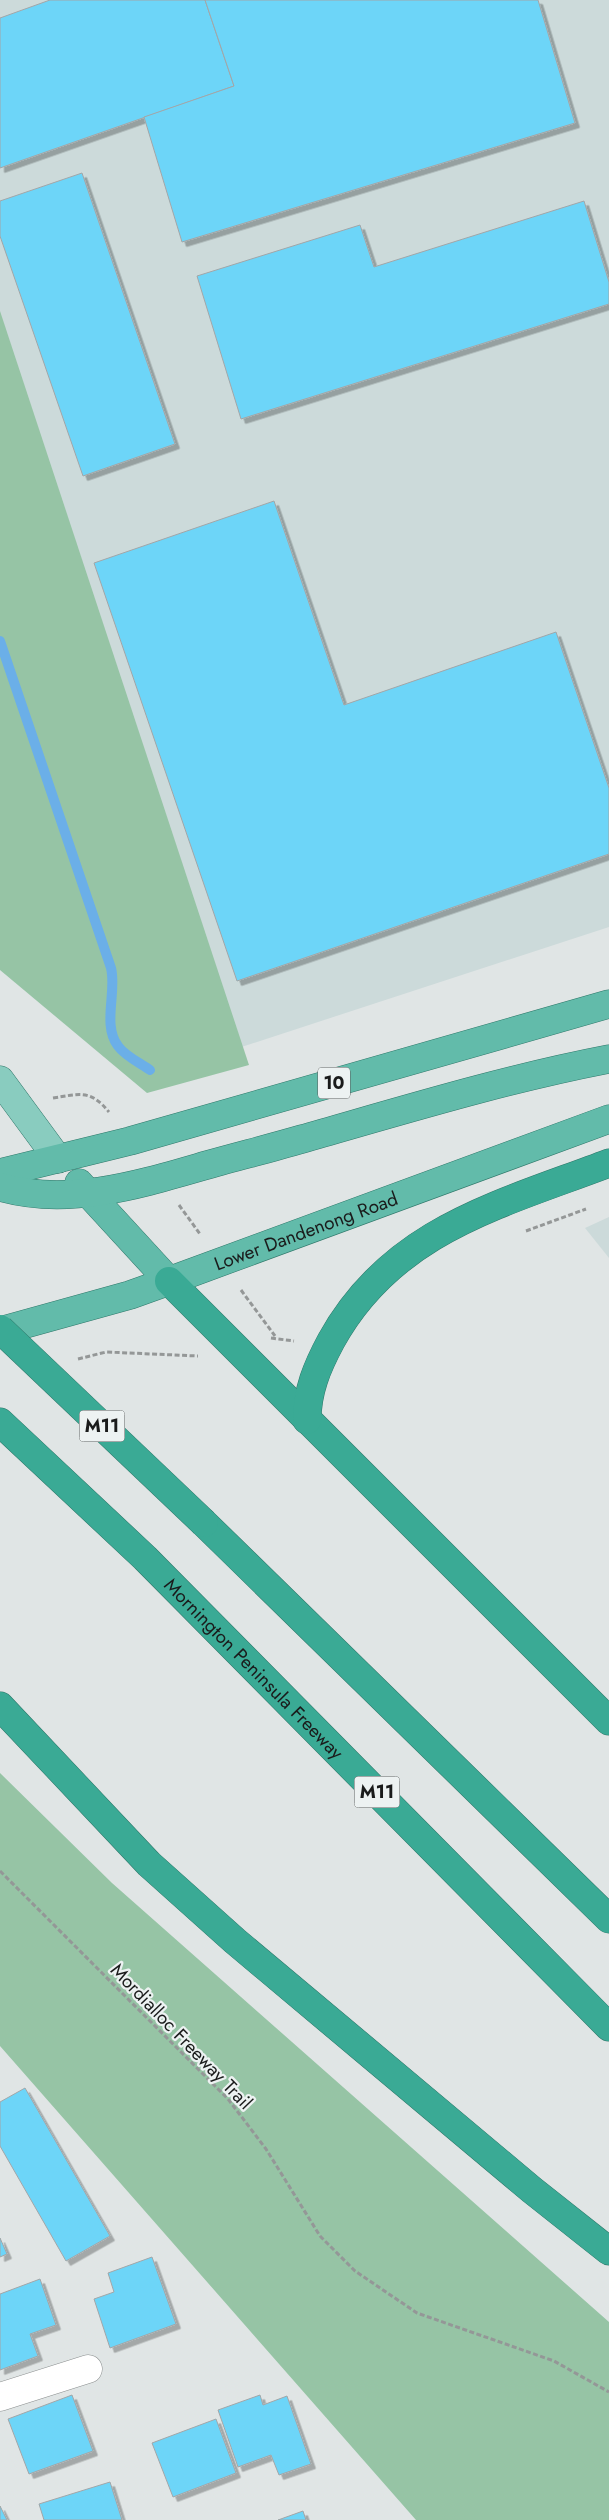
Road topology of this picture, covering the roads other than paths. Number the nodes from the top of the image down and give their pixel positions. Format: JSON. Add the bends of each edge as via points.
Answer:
{"nodes":[{"id":1,"x":609,"y":1004,"type":"edge"},
{"id":2,"x":609,"y":1059,"type":"edge"},
{"id":3,"x":0,"y":1080,"type":"edge"},
{"id":4,"x":609,"y":1118,"type":"edge"},
{"id":5,"x":58,"y":1159,"type":"junction"},
{"id":6,"x":609,"y":1163,"type":"edge"},
{"id":7,"x":0,"y":1173,"type":"edge"},
{"id":8,"x":0,"y":1186,"type":"edge"},
{"id":9,"x":87,"y":1193,"type":"junction"},
{"id":10,"x":169,"y":1282,"type":"junction"},
{"id":11,"x":0,"y":1330,"type":"edge"},
{"id":12,"x":306,"y":1420,"type":"junction"},
{"id":13,"x":0,"y":1422,"type":"edge"},
{"id":14,"x":0,"y":1706,"type":"edge"},
{"id":15,"x":609,"y":1721,"type":"edge"},
{"id":16,"x":0,"y":1733,"type":"edge"},
{"id":17,"x":103,"y":1816,"type":"junction"},
{"id":18,"x":609,"y":1919,"type":"edge"},
{"id":19,"x":609,"y":2027,"type":"edge"},
{"id":20,"x":609,"y":2252,"type":"edge"},
{"id":21,"x":88,"y":2369,"type":"dead end"},
{"id":22,"x":0,"y":2397,"type":"edge"}],
"edges":[{"from":1,"to":5,"type":"highway","number":"10"},
{"from":2,"to":9,"type":"highway","via":[[479,1089],[160,1179]]},
{"from":3,"to":5,"type":"main road"},
{"from":4,"to":10,"type":"highway","name":"Lower Dandenong Road"},
{"from":5,"to":7,"type":"highway","number":"10"},
{"from":5,"to":9,"type":"highway"},
{"from":6,"to":12,"type":"highway","via":[[444,1228],[396,1260],[367,1289],[337,1330],[314,1378]]},
{"from":8,"to":9,"type":"highway","via":[[25,1193]]},
{"from":9,"to":10,"type":"highway"},
{"from":10,"to":11,"type":"highway","name":"Lower Dandenong Road"},
{"from":10,"to":12,"type":"highway"},
{"from":11,"to":18,"type":"highway","number":"M11","bridge":true,"via":[[204,1522]]},
{"from":12,"to":15,"type":"highway"},
{"from":13,"to":19,"type":"highway","name":"Mornington Peninsula Freeway","number":"M11","via":[[145,1558]]},
{"from":14,"to":17,"type":"highway"},
{"from":16,"to":17,"type":"highway"},
{"from":17,"to":20,"type":"highway","via":[[150,1864],[235,1941]]},
{"from":21,"to":22,"type":"street"}]}
